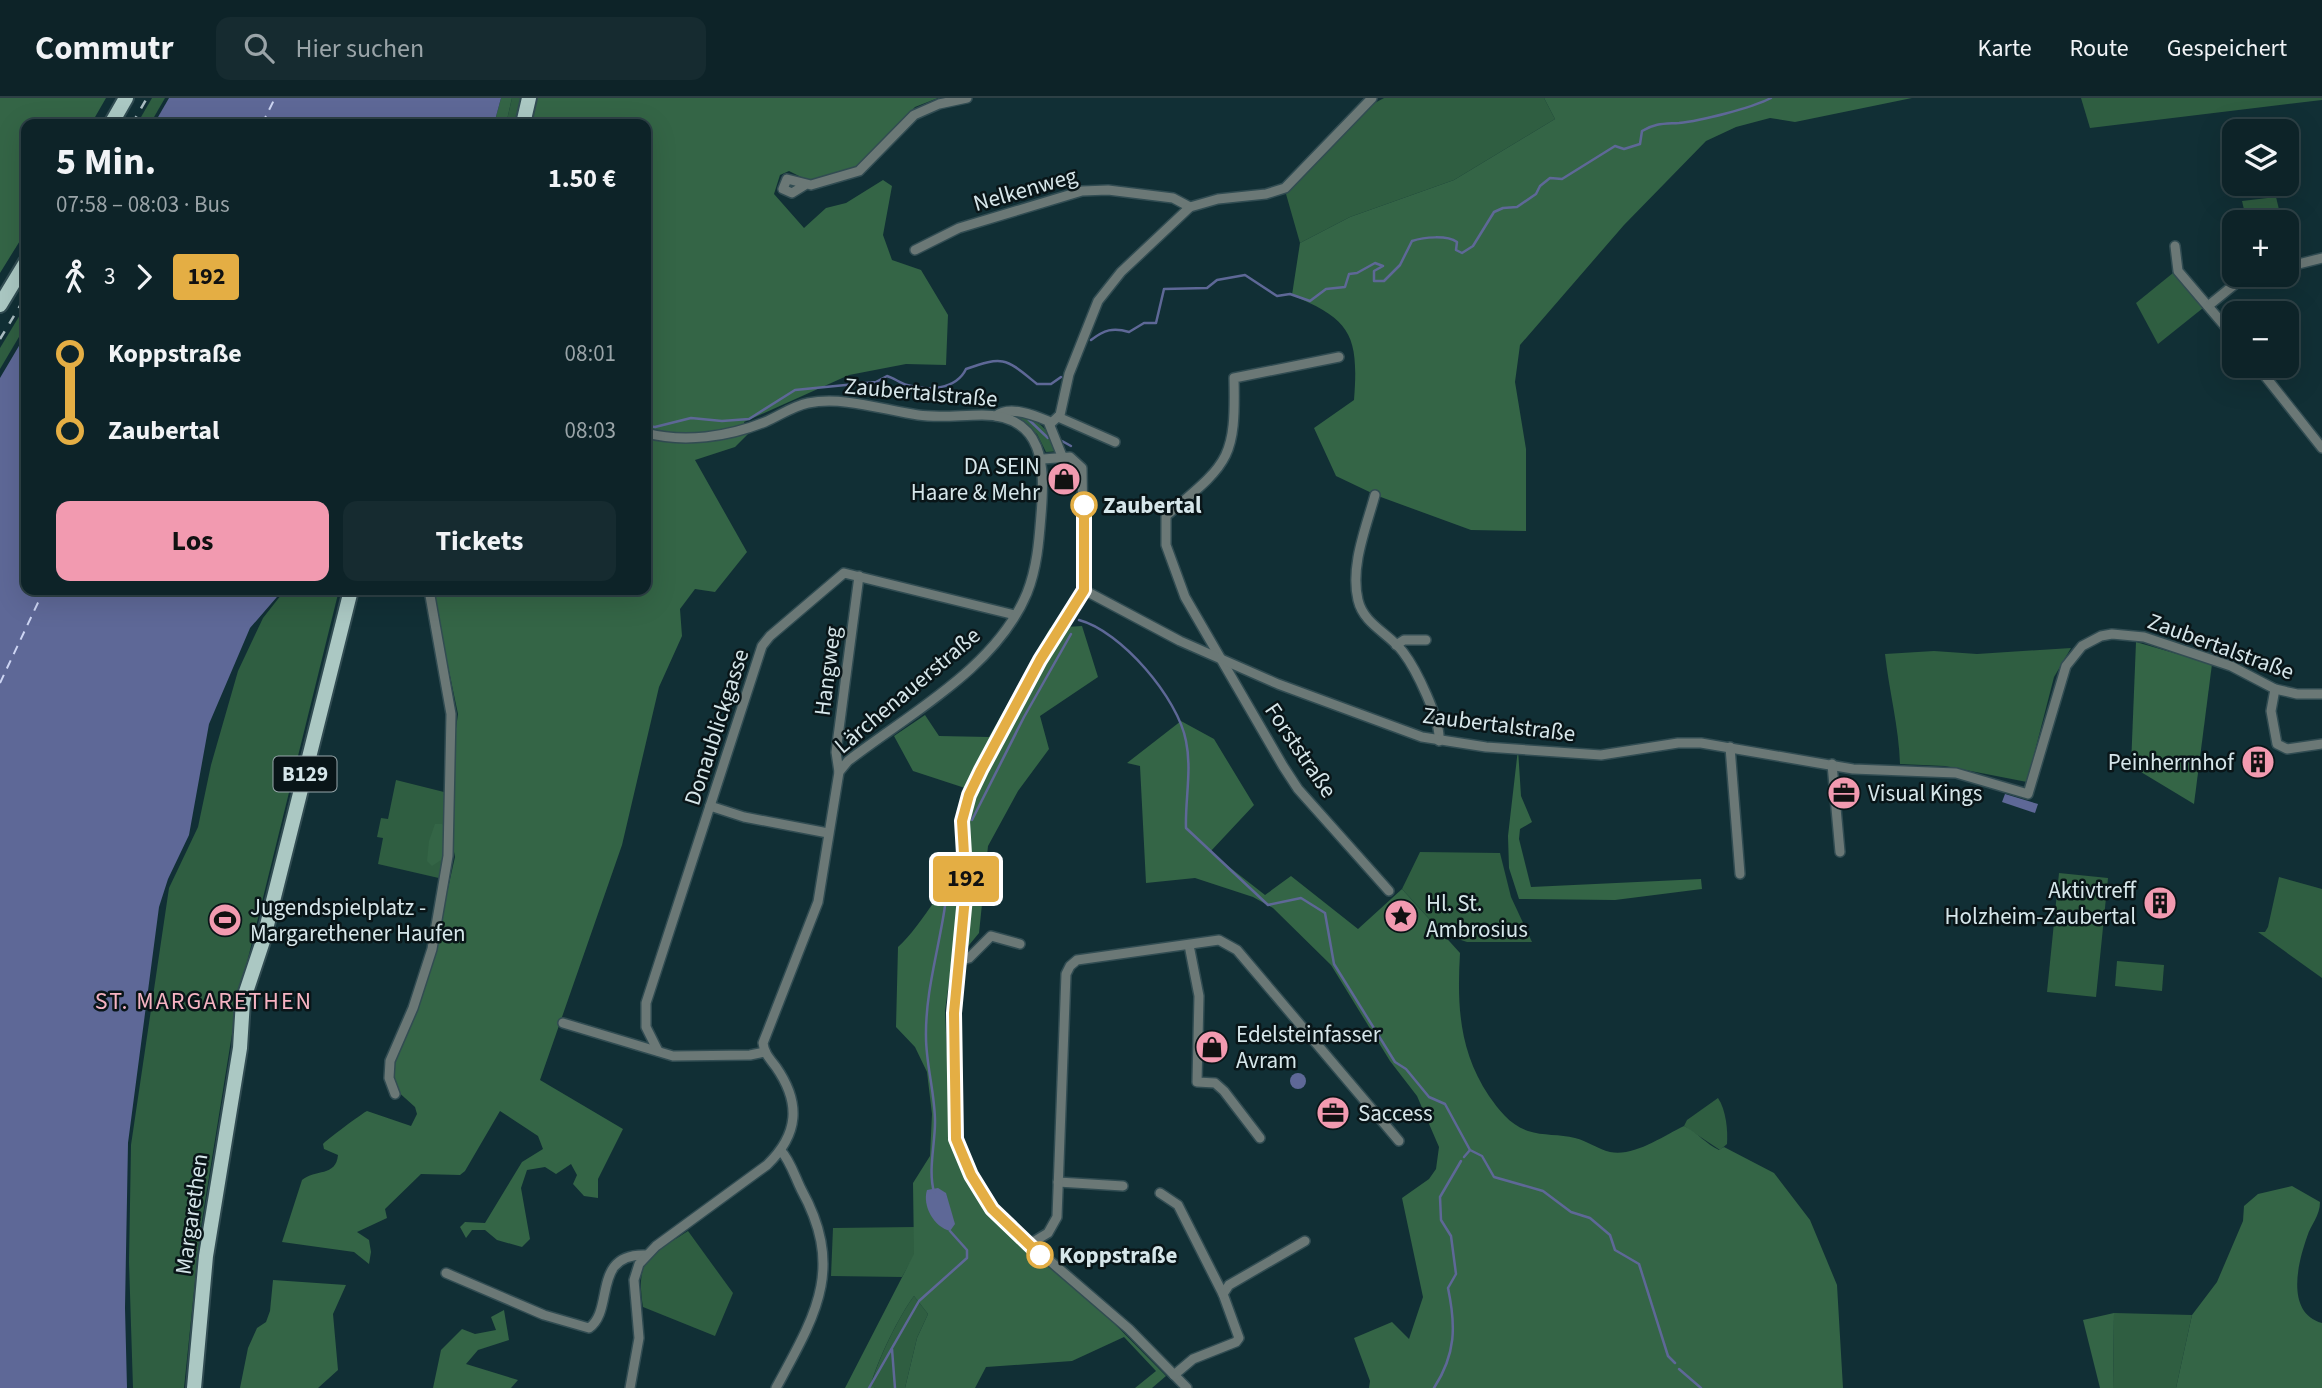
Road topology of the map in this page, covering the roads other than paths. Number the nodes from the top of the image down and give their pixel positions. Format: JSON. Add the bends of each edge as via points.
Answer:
{"nodes":[{"id":1,"x":126,"y":98,"type":"edge"},
{"id":2,"x":529,"y":98,"type":"edge"},
{"id":3,"x":967,"y":98,"type":"edge"},
{"id":4,"x":1373,"y":98,"type":"edge"},
{"id":5,"x":114,"y":119,"type":"edge"},
{"id":6,"x":524,"y":119,"type":"edge"},
{"id":7,"x":805,"y":185,"type":"dead end"},
{"id":8,"x":1190,"y":207,"type":"junction"},
{"id":9,"x":2175,"y":246,"type":"dead end"},
{"id":10,"x":915,"y":250,"type":"dead end"},
{"id":11,"x":2322,"y":258,"type":"edge"},
{"id":12,"x":2299,"y":264,"type":"edge"},
{"id":13,"x":21,"y":270,"type":"edge"},
{"id":14,"x":2231,"y":287,"type":"edge"},
{"id":15,"x":0,"y":305,"type":"edge"},
{"id":16,"x":2208,"y":306,"type":"junction"},
{"id":17,"x":2222,"y":323,"type":"edge"},
{"id":18,"x":1339,"y":357,"type":"dead end"},
{"id":19,"x":2267,"y":378,"type":"edge"},
{"id":20,"x":996,"y":416,"type":"junction"},
{"id":21,"x":1054,"y":420,"type":"junction"},
{"id":22,"x":651,"y":434,"type":"edge"},
{"id":23,"x":1115,"y":442,"type":"dead end"},
{"id":24,"x":2322,"y":448,"type":"edge"},
{"id":25,"x":1062,"y":456,"type":"junction"},
{"id":26,"x":1042,"y":459,"type":"junction"},
{"id":27,"x":1375,"y":495,"type":"dead end"},
{"id":28,"x":859,"y":576,"type":"junction"},
{"id":29,"x":1084,"y":590,"type":"junction"},
{"id":30,"x":350,"y":595,"type":"edge"},
{"id":31,"x":430,"y":595,"type":"edge"},
{"id":32,"x":1015,"y":615,"type":"junction"},
{"id":33,"x":1426,"y":640,"type":"dead end"},
{"id":34,"x":1396,"y":645,"type":"junction"},
{"id":35,"x":1218,"y":657,"type":"junction"},
{"id":36,"x":2275,"y":689,"type":"junction"},
{"id":37,"x":2322,"y":694,"type":"edge"},
{"id":38,"x":1438,"y":741,"type":"junction"},
{"id":39,"x":2322,"y":744,"type":"edge"},
{"id":40,"x":1730,"y":747,"type":"junction"},
{"id":41,"x":1832,"y":764,"type":"junction"},
{"id":42,"x":839,"y":772,"type":"junction"},
{"id":43,"x":710,"y":806,"type":"junction"},
{"id":44,"x":828,"y":833,"type":"junction"},
{"id":45,"x":1840,"y":852,"type":"dead end"},
{"id":46,"x":1740,"y":874,"type":"dead end"},
{"id":47,"x":1388,"y":891,"type":"dead end"},
{"id":48,"x":1020,"y":944,"type":"dead end"},
{"id":49,"x":1189,"y":945,"type":"junction"},
{"id":50,"x":959,"y":961,"type":"junction"},
{"id":51,"x":563,"y":1023,"type":"dead end"},
{"id":52,"x":658,"y":1051,"type":"junction"},
{"id":53,"x":765,"y":1052,"type":"junction"},
{"id":54,"x":395,"y":1094,"type":"dead end"},
{"id":55,"x":1260,"y":1138,"type":"dead end"},
{"id":56,"x":1399,"y":1141,"type":"dead end"},
{"id":57,"x":781,"y":1151,"type":"junction"},
{"id":58,"x":1058,"y":1182,"type":"junction"},
{"id":59,"x":1123,"y":1186,"type":"dead end"},
{"id":60,"x":1160,"y":1193,"type":"dead end"},
{"id":61,"x":1305,"y":1241,"type":"dead end"},
{"id":62,"x":1028,"y":1245,"type":"junction"},
{"id":63,"x":646,"y":1255,"type":"junction"},
{"id":64,"x":446,"y":1273,"type":"dead end"},
{"id":65,"x":1223,"y":1294,"type":"junction"},
{"id":66,"x":1174,"y":1375,"type":"junction"},
{"id":67,"x":194,"y":1388,"type":"edge"},
{"id":68,"x":630,"y":1388,"type":"edge"},
{"id":69,"x":776,"y":1388,"type":"edge"},
{"id":70,"x":1187,"y":1388,"type":"edge"}],
"edges":[{"from":1,"to":5,"type":"main road"},
{"from":2,"to":6,"type":"main road"},
{"from":3,"to":7,"type":"street","via":[[939,103],[914,115],[859,171]]},
{"from":4,"to":8,"type":"street","via":[[1285,188]]},
{"from":8,"to":10,"type":"street","name":"Nelkenweg","via":[[1173,198],[1082,191],[960,228]]},
{"from":8,"to":21,"type":"street","via":[[1105,288]]},
{"from":9,"to":16,"type":"street","via":[[2178,271]]},
{"from":11,"to":12,"type":"street"},
{"from":13,"to":15,"type":"main road"},
{"from":14,"to":16,"type":"street"},
{"from":16,"to":17,"type":"street"},
{"from":18,"to":35,"type":"street","name":"Forststraße","via":[[1234,378],[1228,455],[1166,516],[1166,545],[1179,583]]},
{"from":19,"to":24,"type":"street"},
{"from":20,"to":21,"type":"street","via":[[1019,412]]},
{"from":20,"to":22,"type":"street","name":"Zaubertalstraße","via":[[921,415],[814,402],[757,425],[708,436],[681,439]]},
{"from":20,"to":26,"type":"street","name":"Zaubertalstraße","via":[[1026,431]]},
{"from":21,"to":23,"type":"street"},
{"from":21,"to":25,"type":"street"},
{"from":25,"to":26,"type":"street"},
{"from":25,"to":29,"type":"street","via":[[1076,460],[1082,468]]},
{"from":26,"to":32,"type":"street","name":"Lärchenauerstraße","via":[[1035,566]]},
{"from":27,"to":34,"type":"street","via":[[1357,562],[1358,601],[1365,617]]},
{"from":28,"to":32,"type":"street"},
{"from":28,"to":42,"type":"street","name":"Hangweg","via":[[836,752]]},
{"from":28,"to":43,"type":"street","name":"Donaublickgasse","via":[[841,574],[765,640]]},
{"from":29,"to":35,"type":"street","name":"Zaubertalstraße"},
{"from":29,"to":50,"type":"street","via":[[1040,660],[968,798],[962,821],[966,887]]},
{"from":30,"to":67,"type":"main road","name":"Margarethen","number":"B129","via":[[258,958],[255,992],[240,1048],[206,1256]]},
{"from":31,"to":54,"type":"street","via":[[451,714],[448,856],[432,949],[390,1061],[389,1078]]},
{"from":32,"to":42,"type":"street","name":"Lärchenauerstraße","via":[[974,665]]},
{"from":33,"to":34,"type":"street"},
{"from":34,"to":38,"type":"street","via":[[1404,652],[1433,712]]},
{"from":35,"to":38,"type":"street","name":"Zaubertalstraße","via":[[1322,701]]},
{"from":35,"to":47,"type":"street","name":"Forststraße","via":[[1292,780]]},
{"from":36,"to":37,"type":"street","name":"Zaubertalstraße"},
{"from":36,"to":39,"type":"street","via":[[2270,711],[2277,744],[2287,749]]},
{"from":36,"to":41,"type":"street","name":"Zaubertalstraße","via":[[2253,675],[2171,645],[2112,634],[2082,646],[2066,666],[2028,794],[1956,773]]},
{"from":38,"to":40,"type":"street","name":"Zaubertalstraße","via":[[1601,755],[1678,743]]},
{"from":40,"to":41,"type":"street","name":"Zaubertalstraße"},
{"from":40,"to":46,"type":"street"},
{"from":41,"to":45,"type":"street"},
{"from":42,"to":44,"type":"street","name":"Lärchenauerstraße"},
{"from":43,"to":44,"type":"street"},
{"from":43,"to":52,"type":"street","name":"Donaublickgasse","via":[[644,1011]]},
{"from":44,"to":53,"type":"street","name":"Lärchenauerstraße","via":[[818,902],[764,1038]]},
{"from":48,"to":50,"type":"street","via":[[991,936],[969,958]]},
{"from":49,"to":55,"type":"street","via":[[1199,996],[1197,1082],[1215,1083],[1224,1091]]},
{"from":49,"to":56,"type":"street","via":[[1219,940],[1237,950]]},
{"from":49,"to":58,"type":"street","via":[[1086,958],[1069,966]]},
{"from":50,"to":62,"type":"street","via":[[954,1028],[957,1143],[992,1209]]},
{"from":51,"to":52,"type":"street"},
{"from":52,"to":53,"type":"street","via":[[685,1057]]},
{"from":53,"to":57,"type":"street","via":[[793,1098],[791,1129]]},
{"from":57,"to":63,"type":"street"},
{"from":57,"to":69,"type":"street","via":[[817,1218],[824,1268],[810,1323]]},
{"from":58,"to":59,"type":"street"},
{"from":58,"to":62,"type":"street","via":[[1055,1223],[1042,1239]]},
{"from":60,"to":65,"type":"street","via":[[1178,1205]]},
{"from":61,"to":65,"type":"street","via":[[1228,1285]]},
{"from":62,"to":66,"type":"street","via":[[1129,1329]]},
{"from":63,"to":64,"type":"street","via":[[615,1265],[589,1328],[544,1315]]},
{"from":63,"to":68,"type":"street","via":[[634,1280],[639,1338]]},
{"from":65,"to":66,"type":"street","via":[[1239,1339],[1193,1359]]},
{"from":66,"to":70,"type":"street"}]}
